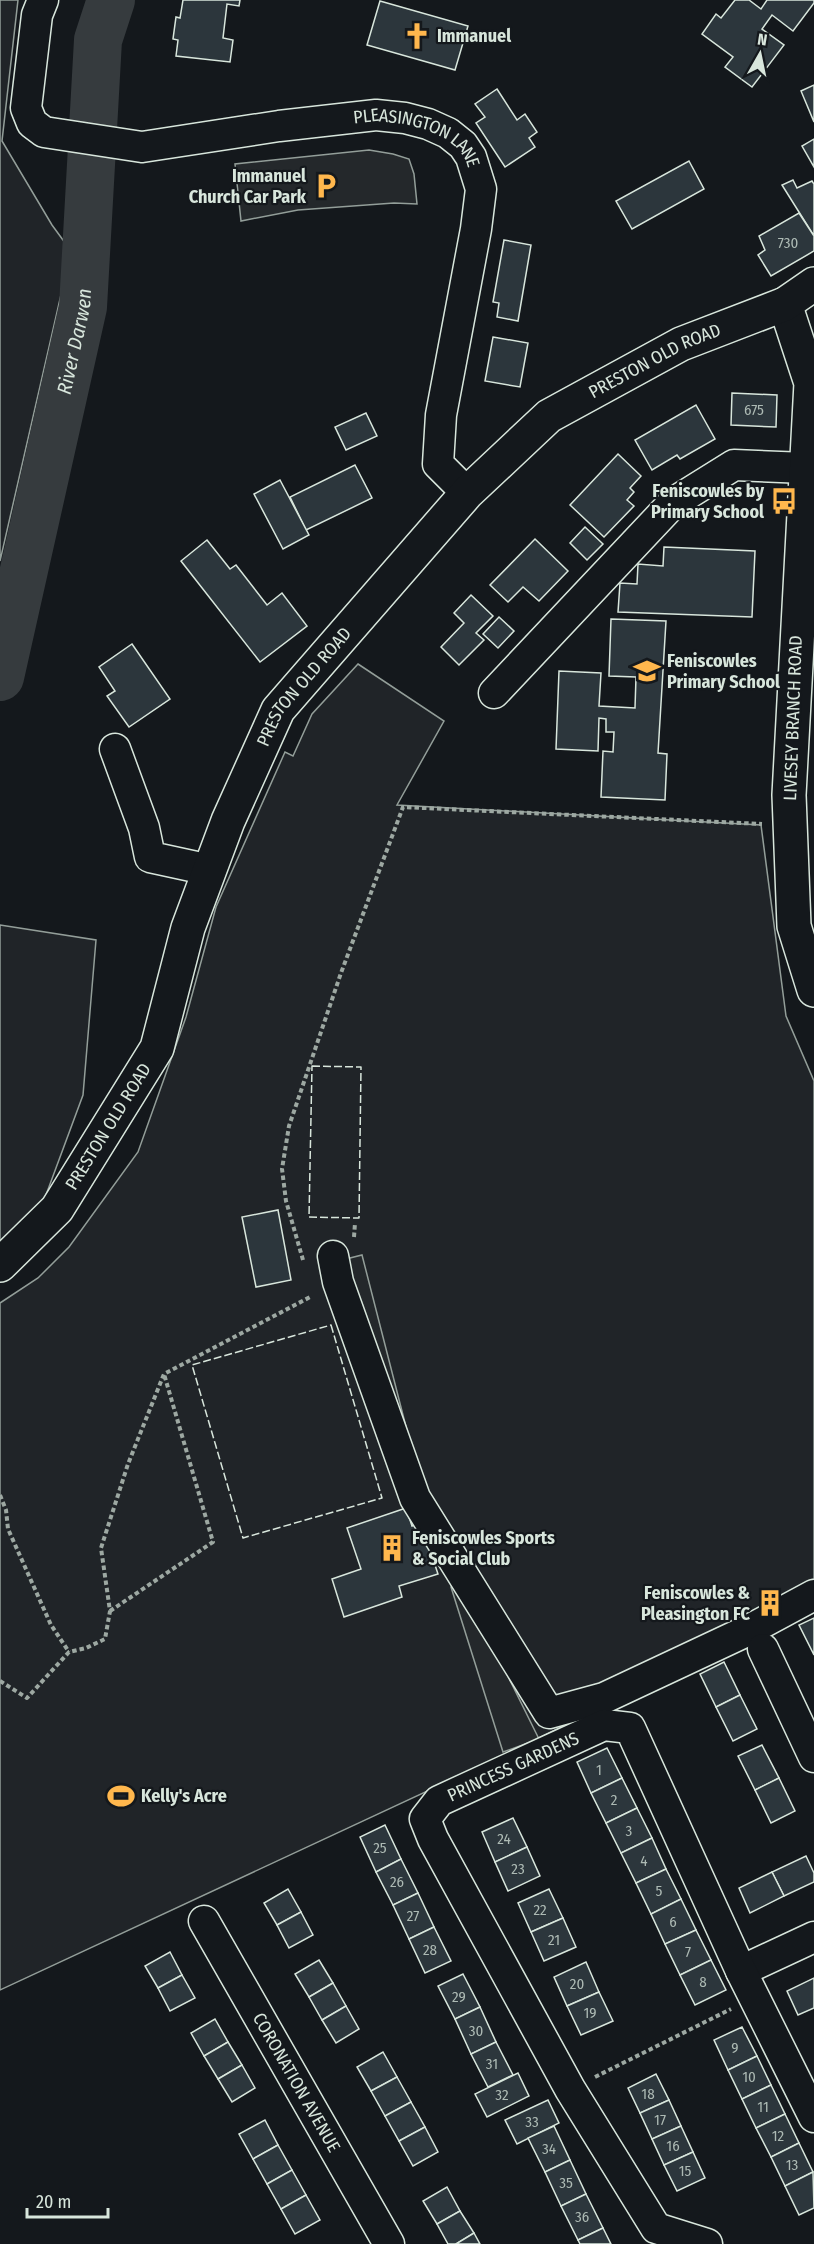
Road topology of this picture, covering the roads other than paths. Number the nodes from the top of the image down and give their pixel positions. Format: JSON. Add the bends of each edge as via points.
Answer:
{"nodes":[{"id":1,"x":43,"y":0,"type":"edge"},
{"id":2,"x":814,"y":284,"type":"edge"},
{"id":3,"x":785,"y":304,"type":"junction"},
{"id":4,"x":806,"y":468,"type":"junction"},
{"id":5,"x":467,"y":493,"type":"junction"},
{"id":6,"x":494,"y":693,"type":"dead end"},
{"id":7,"x":115,"y":749,"type":"dead end"},
{"id":8,"x":210,"y":870,"type":"junction"},
{"id":9,"x":814,"y":990,"type":"edge"},
{"id":10,"x":0,"y":1265,"type":"edge"},
{"id":11,"x":336,"y":1269,"type":"road end"},
{"id":12,"x":814,"y":1595,"type":"edge"},
{"id":13,"x":763,"y":1649,"type":"dead end"},
{"id":14,"x":814,"y":1757,"type":"edge"},
{"id":15,"x":204,"y":1921,"type":"dead end"},
{"id":16,"x":814,"y":1937,"type":"edge"},
{"id":17,"x":741,"y":1971,"type":"junction"},
{"id":18,"x":814,"y":2117,"type":"edge"},
{"id":19,"x":700,"y":2243,"type":"edge"},
{"id":20,"x":389,"y":2244,"type":"edge"}],
"edges":[{"from":1,"to":5,"type":"street","name":"PLEASINGTON LANE","via":[[37,15],[35,120],[142,147],[376,115],[428,124],[463,145],[481,189],[441,415],[438,464]]},
{"from":2,"to":3,"type":"main road","name":"PRESTON OLD ROAD"},
{"from":3,"to":4,"type":"main road","name":"LIVESEY BRANCH ROAD","via":[[812,383]]},
{"from":3,"to":5,"type":"main road","name":"PRESTON OLD ROAD","via":[[681,344],[549,416]]},
{"from":4,"to":6,"type":"street","via":[[734,465],[673,503]]},
{"from":4,"to":9,"type":"main road","name":"LIVESEY BRANCH ROAD","via":[[789,784],[794,926]]},
{"from":5,"to":8,"type":"main road","name":"PRESTON OLD ROAD","via":[[278,710]]},
{"from":7,"to":8,"type":"street","via":[[144,828],[150,857]]},
{"from":8,"to":10,"type":"main road","name":"PRESTON OLD ROAD","via":[[188,928],[157,1048],[57,1209]]},
{"from":11,"to":12,"type":"street","via":[[415,1498],[549,1713],[604,1698]]},
{"from":13,"to":14,"type":"street"},
{"from":15,"to":20,"type":"street","name":"CORONATION AVENUE"},
{"from":16,"to":17,"type":"street"},
{"from":17,"to":18,"type":"street","name":"PRINCESS GARDENS"},
{"from":17,"to":19,"type":"street","name":"PRINCESS GARDENS","via":[[630,1728],[604,1725],[439,1801],[425,1819],[570,2089],[656,2228]]}]}
